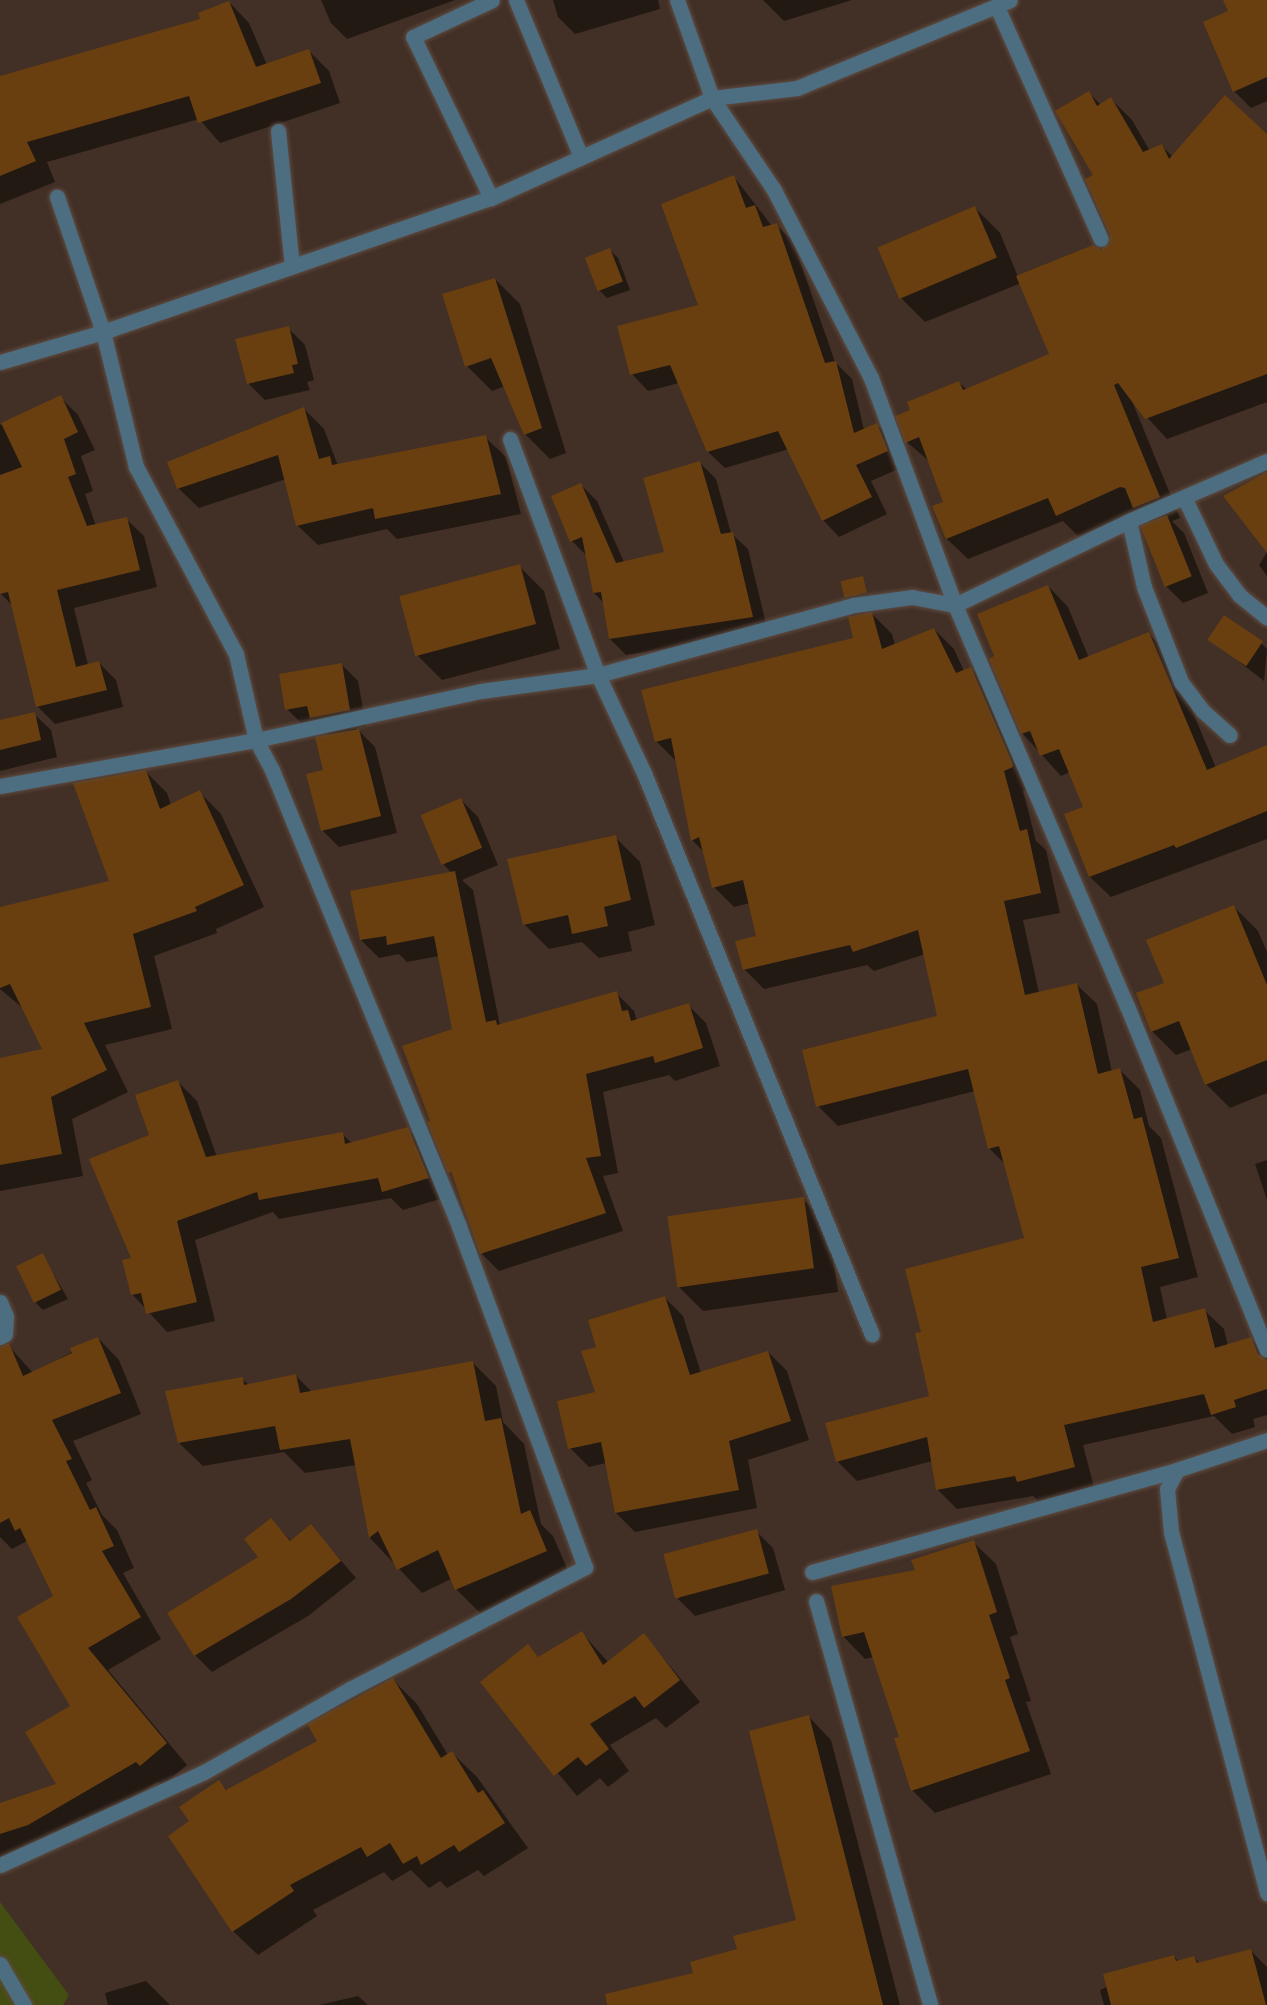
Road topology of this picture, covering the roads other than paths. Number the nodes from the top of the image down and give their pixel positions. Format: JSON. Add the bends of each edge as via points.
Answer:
{"nodes":[{"id":1,"x":492,"y":0,"type":"edge"},
{"id":2,"x":516,"y":0,"type":"edge"},
{"id":3,"x":677,"y":0,"type":"edge"},
{"id":4,"x":1004,"y":3,"type":"edge"},
{"id":5,"x":712,"y":98,"type":"junction"},
{"id":6,"x":278,"y":131,"type":"dead end"},
{"id":7,"x":581,"y":157,"type":"junction"},
{"id":8,"x":57,"y":197,"type":"dead end"},
{"id":9,"x":490,"y":198,"type":"junction"},
{"id":10,"x":1101,"y":238,"type":"dead end"},
{"id":11,"x":292,"y":266,"type":"junction"},
{"id":12,"x":103,"y":332,"type":"junction"},
{"id":13,"x":0,"y":362,"type":"edge"},
{"id":14,"x":510,"y":439,"type":"dead end"},
{"id":15,"x":1267,"y":461,"type":"edge"},
{"id":16,"x":1184,"y":497,"type":"junction"},
{"id":17,"x":1128,"y":521,"type":"junction"},
{"id":18,"x":955,"y":605,"type":"junction"},
{"id":19,"x":1267,"y":618,"type":"edge"},
{"id":20,"x":598,"y":675,"type":"junction"},
{"id":21,"x":1230,"y":735,"type":"dead end"},
{"id":22,"x":256,"y":740,"type":"junction"},
{"id":23,"x":0,"y":786,"type":"edge"},
{"id":24,"x":0,"y":1302,"type":"edge"},
{"id":25,"x":872,"y":1335,"type":"dead end"},
{"id":26,"x":0,"y":1337,"type":"edge"},
{"id":27,"x":1267,"y":1350,"type":"edge"},
{"id":28,"x":1267,"y":1440,"type":"edge"},
{"id":29,"x":1177,"y":1470,"type":"junction"},
{"id":30,"x":812,"y":1572,"type":"dead end"},
{"id":31,"x":816,"y":1601,"type":"dead end"},
{"id":32,"x":0,"y":1865,"type":"edge"},
{"id":33,"x":1267,"y":1893,"type":"edge"},
{"id":34,"x":0,"y":1964,"type":"edge"},
{"id":35,"x":24,"y":2005,"type":"edge"},
{"id":36,"x":930,"y":2005,"type":"edge"}],
"edges":[{"from":1,"to":9,"type":"street","via":[[413,37]]},
{"from":2,"to":7,"type":"street"},
{"from":3,"to":5,"type":"street"},
{"from":4,"to":5,"type":"street","via":[[796,88]]},
{"from":4,"to":10,"type":"street"},
{"from":5,"to":7,"type":"street"},
{"from":5,"to":18,"type":"street","via":[[774,190],[870,378]]},
{"from":6,"to":11,"type":"street"},
{"from":7,"to":9,"type":"street"},
{"from":8,"to":12,"type":"street"},
{"from":9,"to":11,"type":"street"},
{"from":11,"to":12,"type":"street"},
{"from":12,"to":13,"type":"street"},
{"from":12,"to":22,"type":"street","via":[[136,467],[236,654]]},
{"from":14,"to":20,"type":"street"},
{"from":15,"to":16,"type":"street"},
{"from":16,"to":17,"type":"street"},
{"from":16,"to":19,"type":"street","via":[[1216,564],[1239,595]]},
{"from":17,"to":18,"type":"street"},
{"from":17,"to":21,"type":"street","via":[[1144,587],[1181,682],[1203,711]]},
{"from":18,"to":20,"type":"street","via":[[912,597],[854,605]]},
{"from":18,"to":27,"type":"street","via":[[1108,962]]},
{"from":20,"to":22,"type":"street","via":[[481,691]]},
{"from":20,"to":25,"type":"street","via":[[644,773]]},
{"from":22,"to":23,"type":"street"},
{"from":22,"to":32,"type":"street","via":[[272,770],[459,1226],[585,1567],[411,1656],[204,1772]]},
{"from":24,"to":26,"type":"street","via":[[6,1316],[5,1334]]},
{"from":28,"to":29,"type":"street"},
{"from":29,"to":30,"type":"street"},
{"from":29,"to":33,"type":"street","via":[[1167,1489],[1171,1532]]},
{"from":31,"to":36,"type":"street"},
{"from":34,"to":35,"type":"street"}]}
